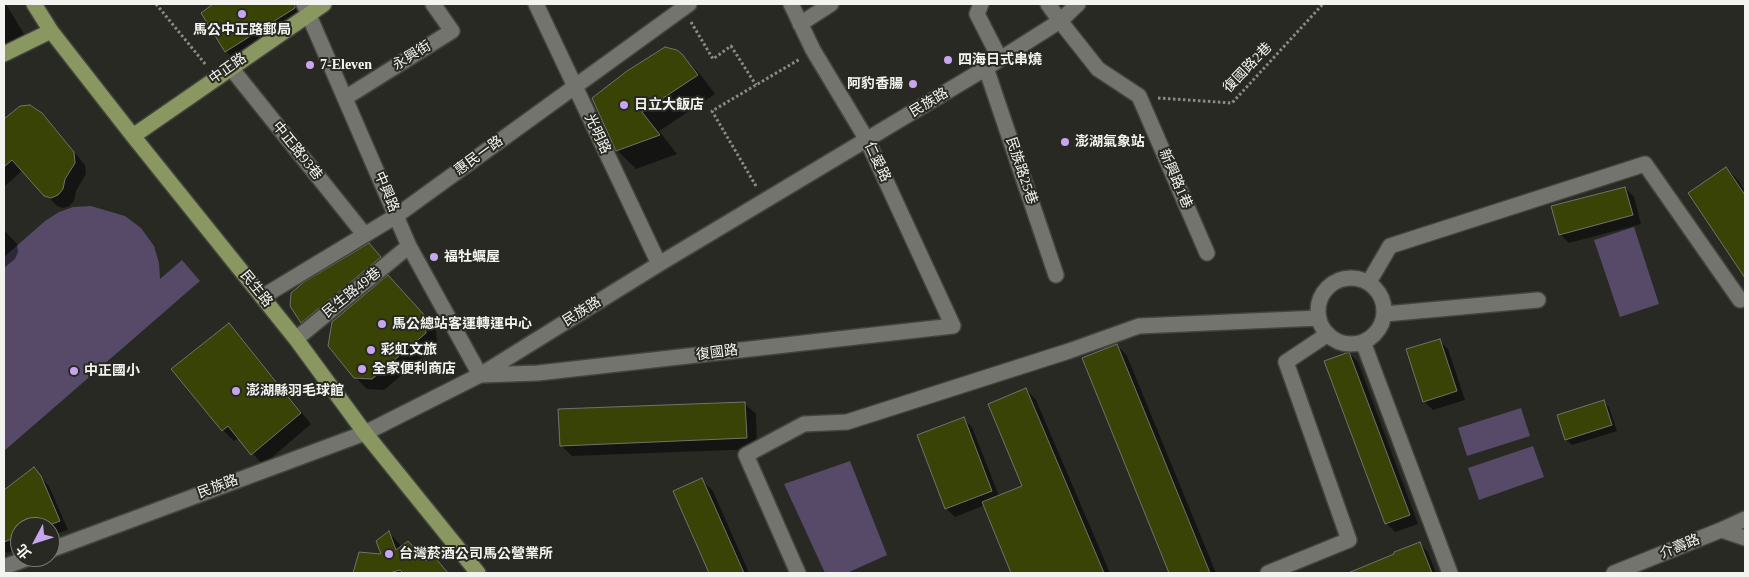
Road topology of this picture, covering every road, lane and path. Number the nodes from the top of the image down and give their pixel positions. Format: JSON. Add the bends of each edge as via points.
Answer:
{"nodes":[{"id":1,"x":34,"y":4,"type":"edge"},
{"id":2,"x":156,"y":4,"type":"edge"},
{"id":3,"x":324,"y":4,"type":"edge"},
{"id":4,"x":433,"y":4,"type":"edge"},
{"id":5,"x":536,"y":4,"type":"edge"},
{"id":6,"x":791,"y":4,"type":"edge"},
{"id":7,"x":831,"y":4,"type":"edge"},
{"id":8,"x":981,"y":4,"type":"edge"},
{"id":9,"x":1048,"y":4,"type":"edge"},
{"id":10,"x":1078,"y":4,"type":"edge"},
{"id":11,"x":1323,"y":4,"type":"edge"},
{"id":12,"x":686,"y":6,"type":"edge"},
{"id":13,"x":307,"y":9,"type":"edge"},
{"id":14,"x":1060,"y":21,"type":"junction"},
{"id":15,"x":800,"y":24,"type":"junction"},
{"id":16,"x":52,"y":31,"type":"junction"},
{"id":17,"x":813,"y":50,"type":"junction"},
{"id":18,"x":4,"y":54,"type":"edge"},
{"id":19,"x":1000,"y":58,"type":"junction"},
{"id":20,"x":231,"y":68,"type":"junction"},
{"id":21,"x":986,"y":68,"type":"junction"},
{"id":22,"x":216,"y":78,"type":"junction"},
{"id":23,"x":756,"y":85,"type":"junction"},
{"id":24,"x":575,"y":87,"type":"junction"},
{"id":25,"x":1139,"y":96,"type":"junction"},
{"id":26,"x":345,"y":98,"type":"junction"},
{"id":27,"x":133,"y":136,"type":"junction"},
{"id":28,"x":867,"y":140,"type":"junction"},
{"id":29,"x":765,"y":202,"type":"junction"},
{"id":30,"x":396,"y":216,"type":"junction"},
{"id":31,"x":364,"y":234,"type":"junction"},
{"id":32,"x":409,"y":246,"type":"junction"},
{"id":33,"x":1207,"y":253,"type":"dead end"},
{"id":34,"x":659,"y":264,"type":"junction"},
{"id":35,"x":1056,"y":275,"type":"dead end"},
{"id":36,"x":1369,"y":282,"type":"junction"},
{"id":37,"x":262,"y":297,"type":"junction"},
{"id":38,"x":1538,"y":300,"type":"dead end"},
{"id":39,"x":1740,"y":300,"type":"dead end"},
{"id":40,"x":1385,"y":314,"type":"junction"},
{"id":41,"x":1319,"y":318,"type":"junction"},
{"id":42,"x":953,"y":326,"type":"joint"},
{"id":43,"x":1328,"y":334,"type":"junction"},
{"id":44,"x":296,"y":339,"type":"junction"},
{"id":45,"x":1363,"y":342,"type":"junction"},
{"id":46,"x":480,"y":375,"type":"junction"},
{"id":47,"x":365,"y":433,"type":"junction"},
{"id":48,"x":1745,"y":519,"type":"edge"},
{"id":49,"x":1721,"y":530,"type":"junction"},
{"id":50,"x":1745,"y":538,"type":"edge"},
{"id":51,"x":60,"y":546,"type":"edge"},
{"id":52,"x":478,"y":573,"type":"edge"},
{"id":53,"x":798,"y":573,"type":"edge"},
{"id":54,"x":1268,"y":573,"type":"edge"},
{"id":55,"x":1450,"y":573,"type":"edge"},
{"id":56,"x":1614,"y":573,"type":"edge"}],
"edges":[{"from":1,"to":16,"type":"main road","name":"民生路"},
{"from":2,"to":22,"type":"path"},
{"from":3,"to":13,"type":"main road","name":"中正路"},
{"from":4,"to":26,"type":"street","name":"永興街","via":[[452,31]]},
{"from":5,"to":24,"type":"street","name":"光明路"},
{"from":6,"to":15,"type":"street","name":"仁愛路"},
{"from":7,"to":15,"type":"street"},
{"from":8,"to":19,"type":"street","via":[[977,14]]},
{"from":9,"to":14,"type":"street"},
{"from":10,"to":14,"type":"street","name":"民族路"},
{"from":11,"to":25,"type":"path","name":"復國路2巷","via":[[1232,104]]},
{"from":12,"to":23,"type":"path","via":[[713,59],[731,46]]},
{"from":12,"to":24,"type":"street","name":"惠民一路"},
{"from":13,"to":20,"type":"main road","name":"中正路"},
{"from":13,"to":26,"type":"street","name":"中興路"},
{"from":14,"to":19,"type":"street","name":"民族路"},
{"from":14,"to":25,"type":"street","via":[[1098,69]]},
{"from":15,"to":17,"type":"street","name":"仁愛路"},
{"from":16,"to":18,"type":"main road"},
{"from":16,"to":27,"type":"main road","name":"民生路"},
{"from":17,"to":23,"type":"path"},
{"from":17,"to":28,"type":"street","name":"仁愛路"},
{"from":19,"to":21,"type":"street","name":"民族路"},
{"from":20,"to":22,"type":"main road","name":"中正路"},
{"from":20,"to":31,"type":"street","name":"中正路93巷"},
{"from":21,"to":28,"type":"street","name":"民族路"},
{"from":21,"to":35,"type":"street","name":"民族路25巷"},
{"from":22,"to":27,"type":"main road","name":"中正路"},
{"from":23,"to":29,"type":"path","via":[[712,111]]},
{"from":24,"to":30,"type":"street","name":"惠民一路"},
{"from":24,"to":34,"type":"street","name":"光明路"},
{"from":25,"to":33,"type":"street","name":"新興路1巷"},
{"from":26,"to":30,"type":"street","name":"中興路"},
{"from":27,"to":37,"type":"main road","name":"民生路"},
{"from":28,"to":29,"type":"street","name":"民族路"},
{"from":28,"to":42,"type":"street","name":"仁愛路"},
{"from":29,"to":34,"type":"street","name":"民族路"},
{"from":30,"to":31,"type":"street","name":"惠民一路"},
{"from":30,"to":32,"type":"street","name":"中興路"},
{"from":31,"to":37,"type":"street","name":"惠民一路"},
{"from":32,"to":44,"type":"street","name":"民生路49巷"},
{"from":32,"to":46,"type":"street","name":"中興路"},
{"from":34,"to":46,"type":"street","name":"民族路"},
{"from":36,"to":39,"type":"street","via":[[1390,246],[1645,164]]},
{"from":36,"to":40,"type":"street","via":[[1382,296]]},
{"from":36,"to":41,"type":"street","via":[[1348,277],[1337,280],[1321,296]]},
{"from":37,"to":44,"type":"main road","name":"民生路"},
{"from":38,"to":40,"type":"street"},
{"from":40,"to":45,"type":"street","via":[[1378,331]]},
{"from":41,"to":43,"type":"street"},
{"from":41,"to":53,"type":"street","via":[[1139,326],[847,422],[804,424],[746,455]]},
{"from":42,"to":46,"type":"street","name":"復國路","via":[[538,374]]},
{"from":43,"to":45,"type":"street","via":[[1344,343]]},
{"from":43,"to":54,"type":"street","via":[[1286,362],[1349,540]]},
{"from":44,"to":47,"type":"main road","name":"民生路"},
{"from":45,"to":55,"type":"street"},
{"from":46,"to":47,"type":"street","name":"民族路"},
{"from":47,"to":51,"type":"street","name":"民族路"},
{"from":47,"to":52,"type":"main road","name":"民生路"},
{"from":48,"to":49,"type":"street","name":"介壽路"},
{"from":49,"to":50,"type":"street"},
{"from":49,"to":56,"type":"street","name":"介壽路"}]}
